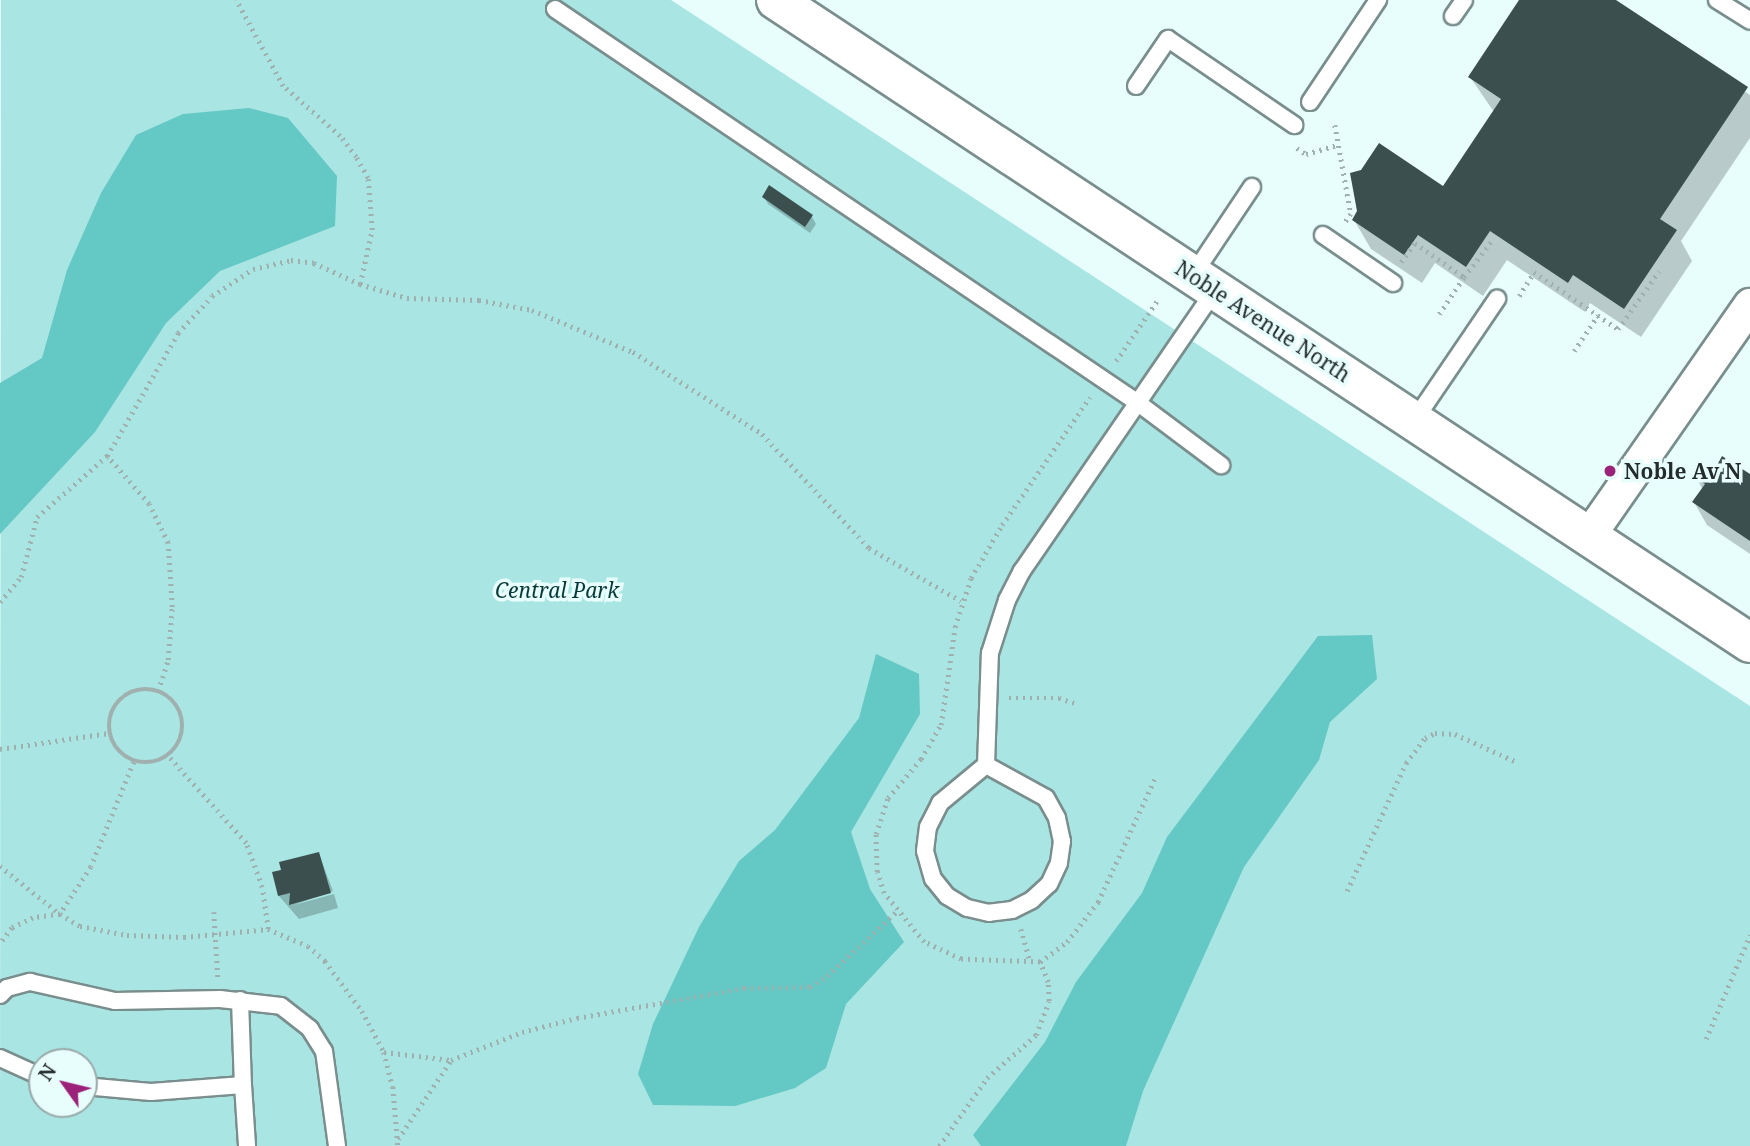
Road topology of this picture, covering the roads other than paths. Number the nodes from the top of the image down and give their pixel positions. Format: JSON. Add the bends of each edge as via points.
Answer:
{"nodes":[{"id":1,"x":776,"y":0,"type":"edge"},
{"id":2,"x":1378,"y":0,"type":"edge"},
{"id":3,"x":1464,"y":0,"type":"edge"},
{"id":4,"x":1717,"y":0,"type":"edge"},
{"id":5,"x":555,"y":9,"type":"dead end"},
{"id":6,"x":1453,"y":16,"type":"dead end"},
{"id":7,"x":1750,"y":21,"type":"edge"},
{"id":8,"x":1136,"y":86,"type":"dead end"},
{"id":9,"x":1310,"y":102,"type":"dead end"},
{"id":10,"x":1294,"y":125,"type":"dead end"},
{"id":11,"x":1252,"y":187,"type":"dead end"},
{"id":12,"x":1323,"y":234,"type":"dead end"},
{"id":13,"x":1205,"y":282,"type":"junction"},
{"id":14,"x":1393,"y":283,"type":"dead end"},
{"id":15,"x":1497,"y":299,"type":"dead end"},
{"id":16,"x":1750,"y":305,"type":"edge"},
{"id":17,"x":1138,"y":403,"type":"junction"},
{"id":18,"x":1414,"y":421,"type":"junction"},
{"id":19,"x":1221,"y":465,"type":"dead end"},
{"id":20,"x":1590,"y":536,"type":"junction"},
{"id":21,"x":1750,"y":643,"type":"edge"},
{"id":22,"x":986,"y":765,"type":"junction"},
{"id":23,"x":0,"y":995,"type":"edge"},
{"id":24,"x":240,"y":1000,"type":"junction"},
{"id":25,"x":0,"y":1058,"type":"edge"},
{"id":26,"x":28,"y":1071,"type":"edge"},
{"id":27,"x":243,"y":1085,"type":"junction"},
{"id":28,"x":98,"y":1087,"type":"edge"},
{"id":29,"x":247,"y":1146,"type":"edge"},
{"id":30,"x":337,"y":1146,"type":"edge"}],
"edges":[{"from":1,"to":13,"type":"street","name":"Noble Avenue North"},
{"from":2,"to":9,"type":"lane"},
{"from":3,"to":6,"type":"lane"},
{"from":4,"to":7,"type":"lane"},
{"from":5,"to":17,"type":"lane"},
{"from":8,"to":10,"type":"lane","via":[[1168,39]]},
{"from":11,"to":13,"type":"lane"},
{"from":12,"to":14,"type":"lane"},
{"from":13,"to":17,"type":"lane"},
{"from":13,"to":18,"type":"street","name":"Noble Avenue North"},
{"from":15,"to":18,"type":"lane"},
{"from":16,"to":20,"type":"street"},
{"from":17,"to":19,"type":"lane"},
{"from":17,"to":22,"type":"lane","via":[[1022,571],[1007,600],[990,650]]},
{"from":18,"to":20,"type":"street","name":"Noble Avenue North"},
{"from":20,"to":21,"type":"street","name":"Noble Avenue North"},
{"from":22,"to":22,"type":"lane","via":[[940,803],[928,827],[925,851],[933,879],[947,896],[967,908],[989,912],[1014,908],[1049,884],[1062,841],[1046,798]]},
{"from":23,"to":24,"type":"lane","via":[[7,988],[30,982],[115,1001]]},
{"from":24,"to":27,"type":"lane"},
{"from":24,"to":30,"type":"lane","via":[[281,1006],[310,1029],[324,1051],[330,1075]]},
{"from":25,"to":26,"type":"lane"},
{"from":27,"to":28,"type":"lane","via":[[150,1092]]},
{"from":27,"to":29,"type":"lane"}]}
